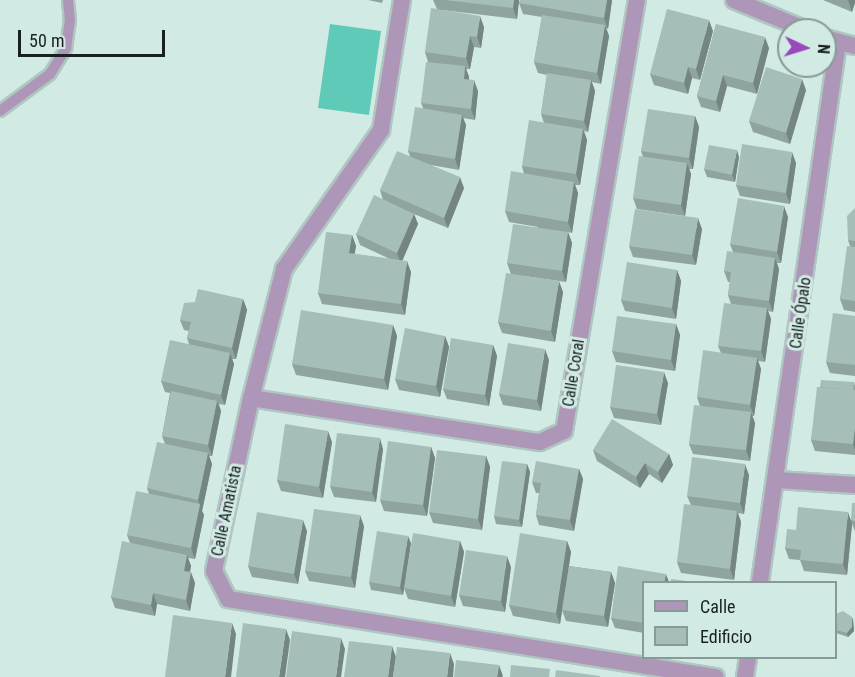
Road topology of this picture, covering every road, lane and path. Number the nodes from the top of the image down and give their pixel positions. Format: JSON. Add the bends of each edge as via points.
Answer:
{"nodes":[{"id":1,"x":68,"y":0,"type":"edge"},
{"id":2,"x":402,"y":0,"type":"edge"},
{"id":3,"x":637,"y":0,"type":"edge"},
{"id":4,"x":734,"y":0,"type":"edge"},
{"id":5,"x":777,"y":18,"type":"edge"},
{"id":6,"x":839,"y":42,"type":"edge"},
{"id":7,"x":0,"y":111,"type":"edge"},
{"id":8,"x":251,"y":398,"type":"junction"},
{"id":9,"x":777,"y":480,"type":"junction"},
{"id":10,"x":855,"y":485,"type":"edge"},
{"id":11,"x":760,"y":581,"type":"edge"},
{"id":12,"x":748,"y":659,"type":"edge"},
{"id":13,"x":716,"y":677,"type":"edge"},
{"id":14,"x":744,"y":677,"type":"edge"}],
"edges":[{"from":1,"to":7,"type":"lane","via":[[66,48],[50,75]]},
{"from":2,"to":8,"type":"street","name":"Calle Amatista","via":[[381,130],[284,269]]},
{"from":3,"to":8,"type":"street","name":"Calle Coral","via":[[564,431],[540,442]]},
{"from":4,"to":5,"type":"street"},
{"from":6,"to":9,"type":"street","name":"Calle Ópalo"},
{"from":8,"to":13,"type":"street","name":"Calle Amatista","via":[[214,571],[228,599]]},
{"from":9,"to":10,"type":"street"},
{"from":9,"to":11,"type":"street","name":"Calle Ópalo"},
{"from":12,"to":14,"type":"street"}]}
